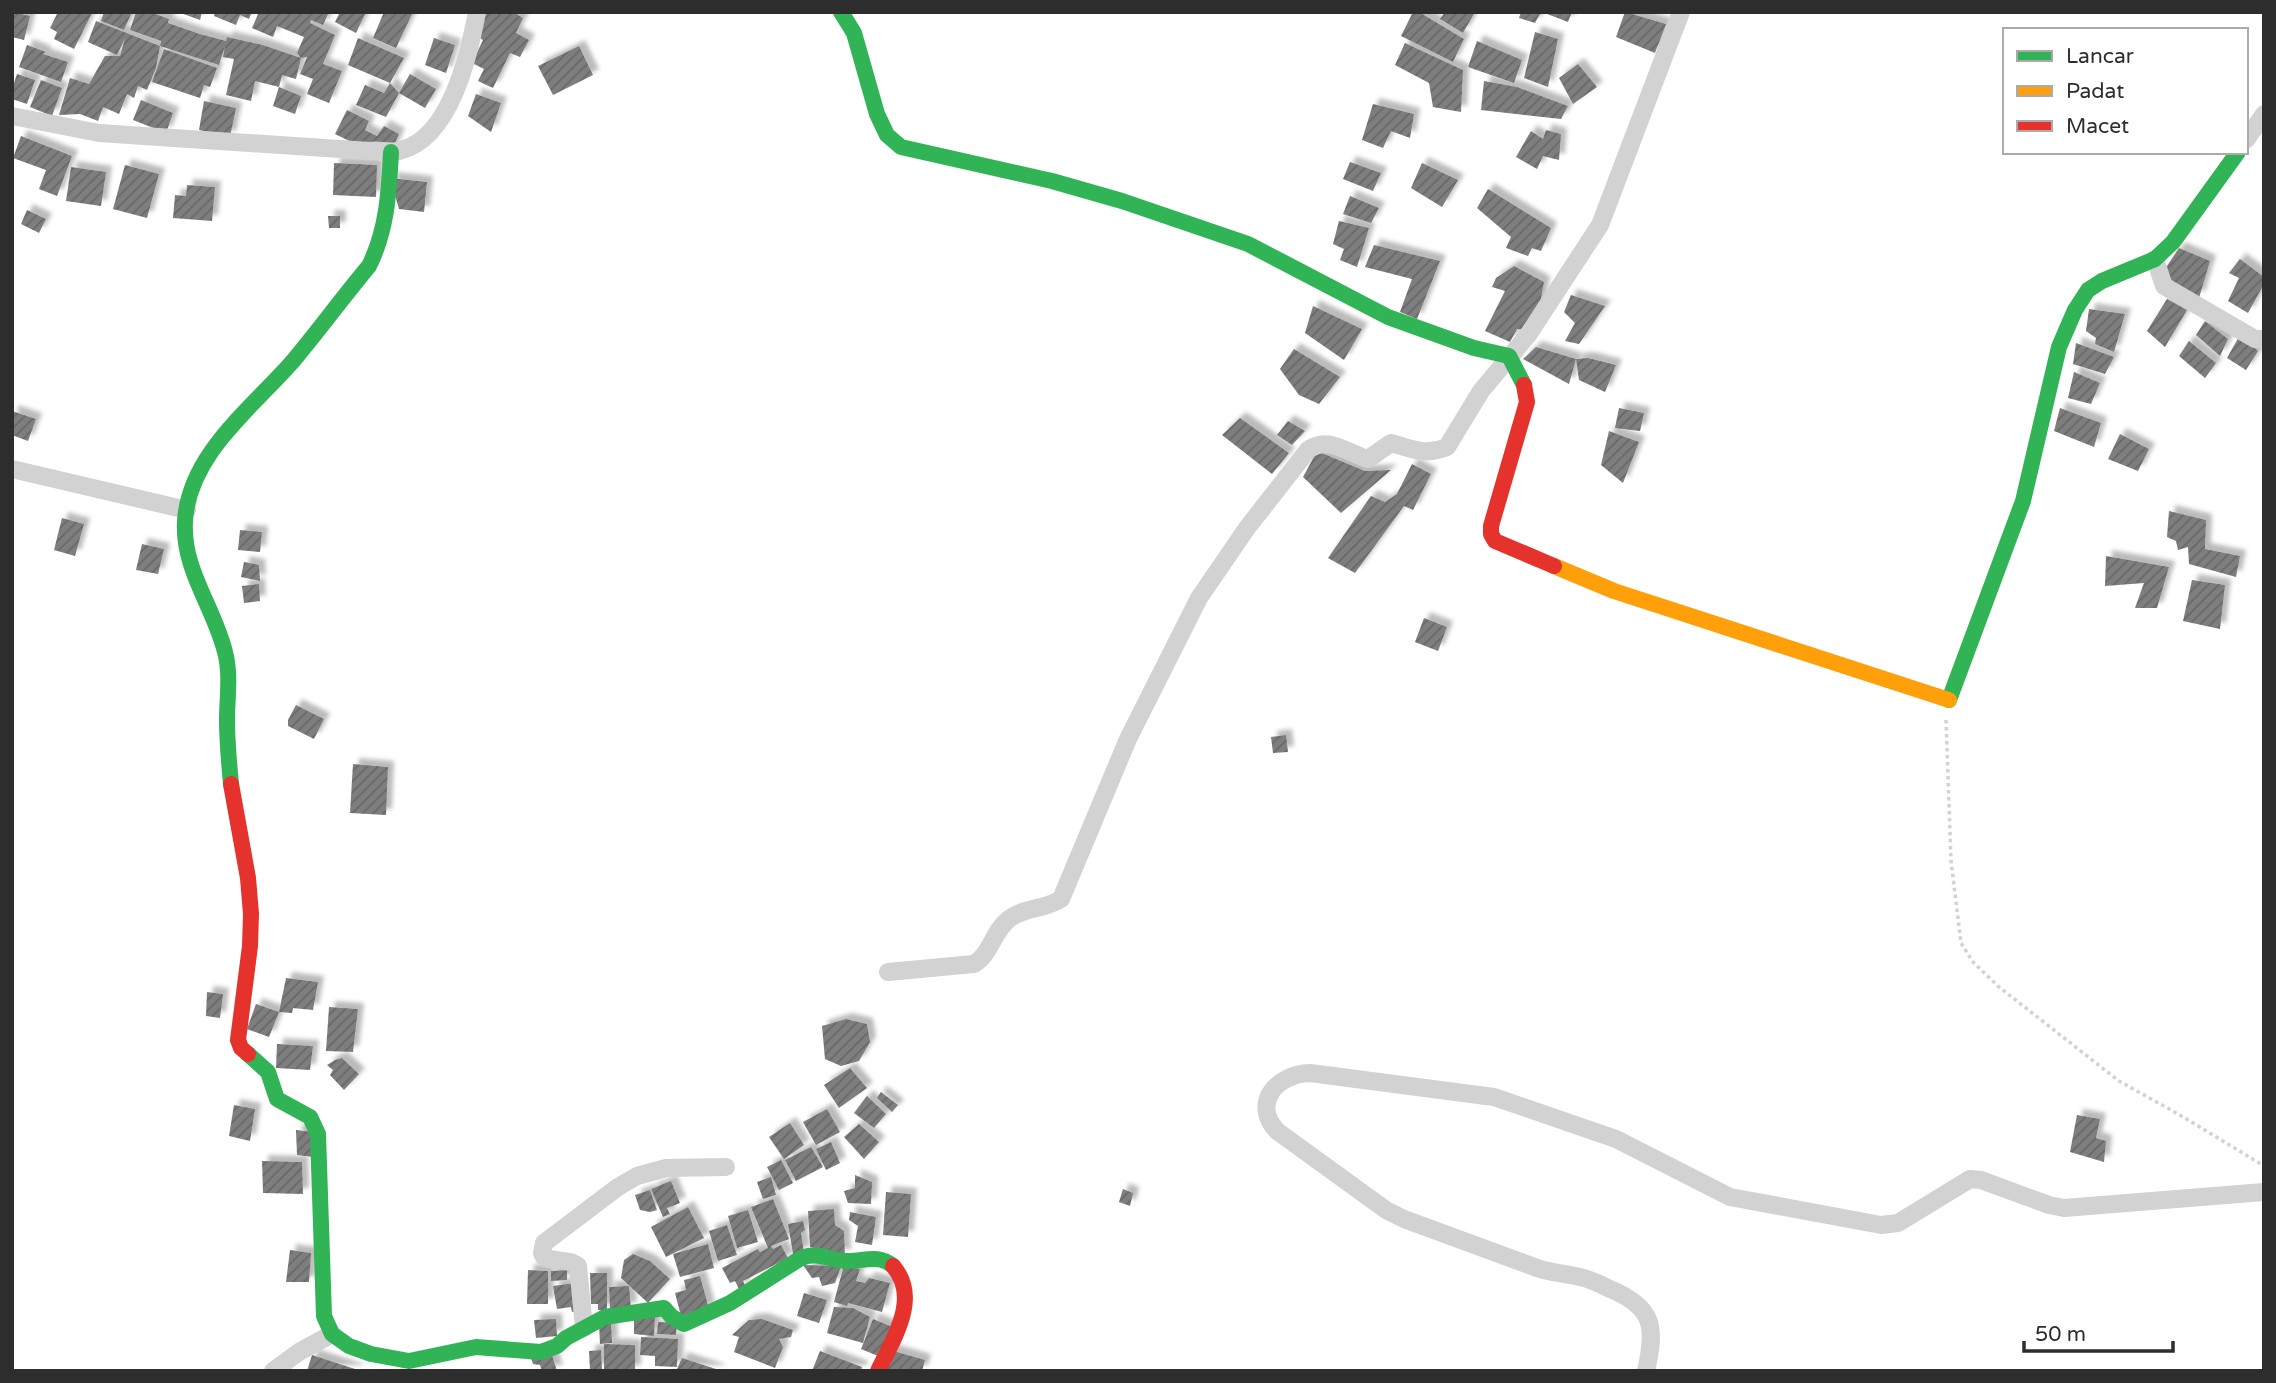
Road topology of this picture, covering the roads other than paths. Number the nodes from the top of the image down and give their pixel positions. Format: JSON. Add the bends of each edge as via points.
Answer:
{"nodes":[{"id":1,"x":477,"y":12,"type":"edge"},
{"id":2,"x":841,"y":12,"type":"edge"},
{"id":3,"x":1681,"y":12,"type":"edge"},
{"id":4,"x":2264,"y":114,"type":"edge"},
{"id":5,"x":12,"y":116,"type":"edge"},
{"id":6,"x":2248,"y":137,"type":"edge"},
{"id":7,"x":391,"y":152,"type":"junction"},
{"id":8,"x":2237,"y":154,"type":"edge"},
{"id":9,"x":2155,"y":259,"type":"junction"},
{"id":10,"x":2264,"y":339,"type":"edge"},
{"id":11,"x":1509,"y":356,"type":"junction"},
{"id":12,"x":12,"y":469,"type":"edge"},
{"id":13,"x":187,"y":510,"type":"junction"},
{"id":14,"x":888,"y":972,"type":"dead end"},
{"id":15,"x":726,"y":1167,"type":"dead end"},
{"id":16,"x":2264,"y":1192,"type":"edge"},
{"id":17,"x":584,"y":1328,"type":"junction"},
{"id":18,"x":332,"y":1334,"type":"junction"},
{"id":19,"x":430,"y":1364,"type":"edge"},
{"id":20,"x":273,"y":1371,"type":"edge"},
{"id":21,"x":878,"y":1371,"type":"edge"},
{"id":22,"x":1646,"y":1371,"type":"edge"}],
"edges":[{"from":1,"to":7,"type":"street","via":[[458,84],[439,120],[414,145]]},
{"from":2,"to":11,"type":"street","via":[[854,33],[877,114],[887,135],[901,147],[1052,181],[1248,244],[1388,317]]},
{"from":3,"to":11,"type":"street","via":[[1605,214],[1528,335]]},
{"from":4,"to":6,"type":"street"},
{"from":5,"to":7,"type":"street","via":[[99,133]]},
{"from":7,"to":13,"type":"street","via":[[381,241],[369,266],[214,451]]},
{"from":8,"to":9,"type":"street","via":[[2189,223]]},
{"from":9,"to":10,"type":"street","via":[[2164,286],[2255,339]]},
{"from":9,"to":11,"type":"street","via":[[2102,281],[2088,290],[2075,310],[2059,347],[2023,501],[1949,700],[1614,591],[1495,541],[1491,526],[1527,402],[1525,387]]},
{"from":11,"to":14,"type":"street","via":[[1447,447],[1420,453],[1391,443],[1368,459],[1323,443],[1308,450],[1199,598],[1128,739],[1060,899],[1008,920],[974,964]]},
{"from":12,"to":13,"type":"street"},
{"from":13,"to":18,"type":"street","via":[[185,551],[226,653],[230,776],[249,884],[250,935],[238,1040],[268,1072],[277,1099],[315,1123],[324,1316]]},
{"from":15,"to":17,"type":"street","via":[[666,1168],[637,1176],[544,1243],[544,1257],[578,1266]]},
{"from":16,"to":22,"type":"street","via":[[2064,1208],[1970,1179],[1898,1223],[1881,1226],[1730,1197],[1616,1139],[1494,1097],[1310,1073],[1289,1076],[1273,1088],[1267,1107],[1270,1124],[1395,1215],[1547,1271],[1583,1277],[1633,1299],[1646,1314],[1650,1328]]},
{"from":17,"to":19,"type":"street","via":[[541,1352],[476,1347]]},
{"from":17,"to":21,"type":"street","via":[[605,1317],[650,1308],[664,1308],[684,1324],[729,1304],[809,1254],[822,1253],[844,1261],[877,1258],[897,1270],[907,1292]]},
{"from":18,"to":19,"type":"street","via":[[371,1354]]},
{"from":18,"to":20,"type":"street"}]}
